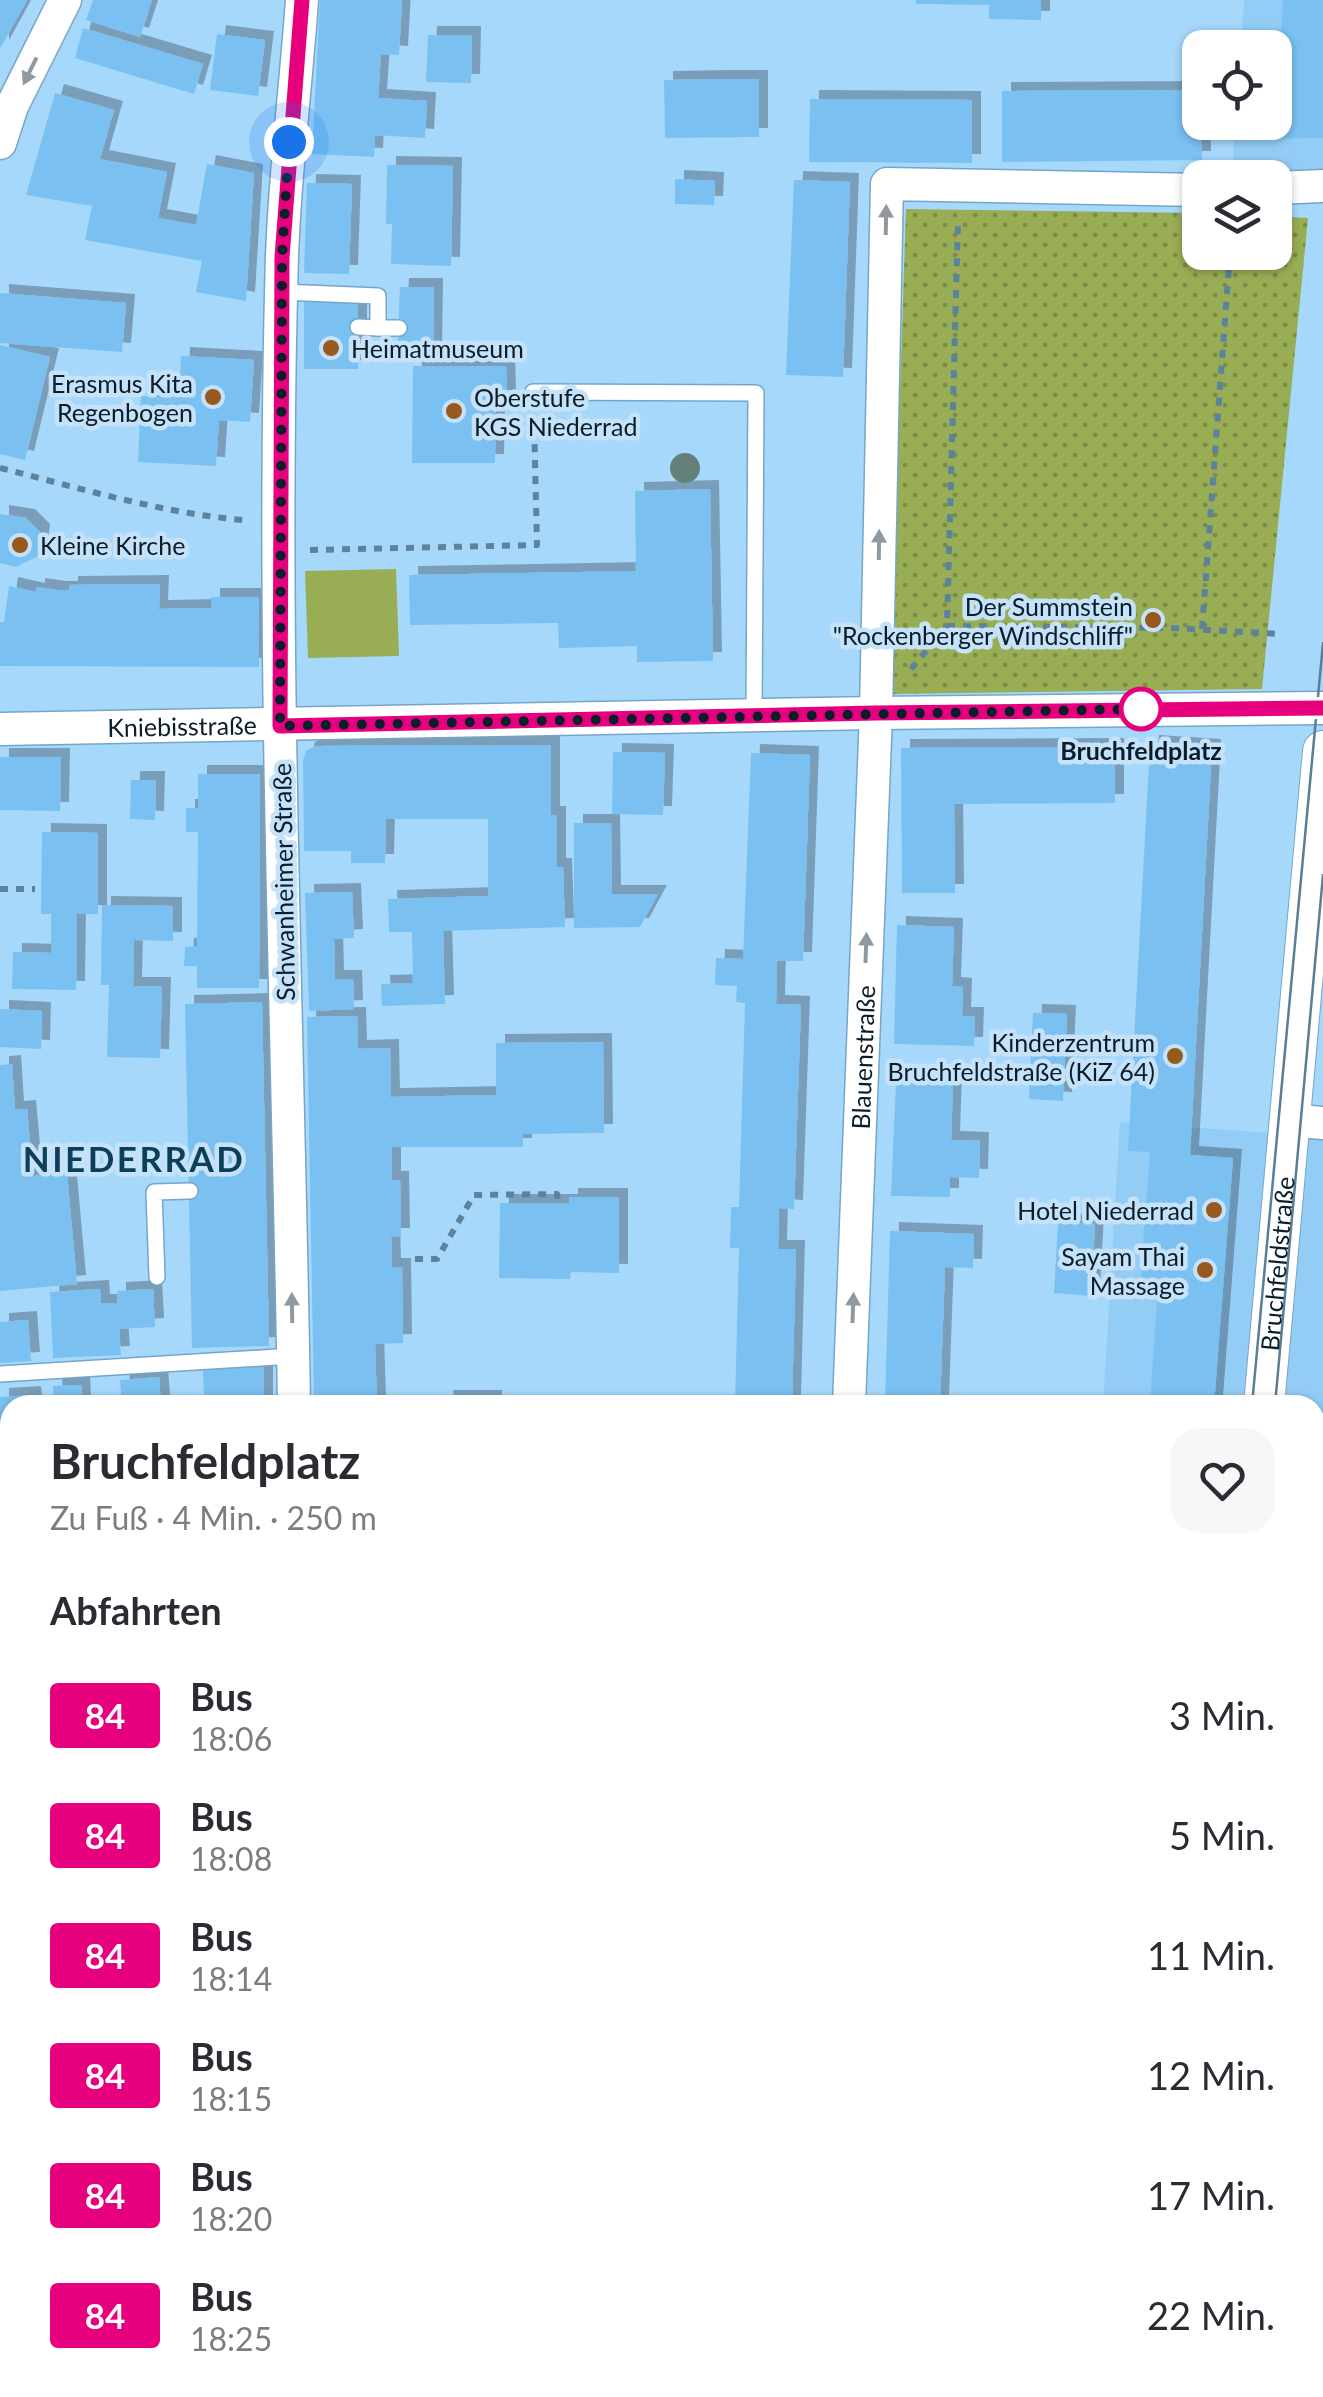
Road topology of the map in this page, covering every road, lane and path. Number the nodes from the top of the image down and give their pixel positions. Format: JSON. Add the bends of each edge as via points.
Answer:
{"nodes":[{"id":1,"x":65,"y":0,"type":"edge"},
{"id":2,"x":302,"y":0,"type":"edge"},
{"id":3,"x":0,"y":144,"type":"edge"},
{"id":4,"x":1323,"y":186,"type":"edge"},
{"id":5,"x":1292,"y":187,"type":"edge"},
{"id":6,"x":1182,"y":190,"type":"edge"},
{"id":7,"x":958,"y":218,"type":"dead end"},
{"id":8,"x":1229,"y":270,"type":"edge"},
{"id":9,"x":282,"y":292,"type":"junction"},
{"id":10,"x":358,"y":327,"type":"dead end"},
{"id":11,"x":378,"y":328,"type":"junction"},
{"id":12,"x":399,"y":328,"type":"dead end"},
{"id":13,"x":533,"y":392,"type":"joint"},
{"id":14,"x":0,"y":468,"type":"edge"},
{"id":15,"x":279,"y":536,"type":"junction"},
{"id":16,"x":1202,"y":630,"type":"junction"},
{"id":17,"x":1281,"y":634,"type":"dead end"},
{"id":18,"x":1323,"y":708,"type":"edge"},
{"id":19,"x":876,"y":713,"type":"junction"},
{"id":20,"x":754,"y":716,"type":"junction"},
{"id":21,"x":280,"y":726,"type":"junction"},
{"id":22,"x":0,"y":730,"type":"edge"},
{"id":23,"x":1323,"y":751,"type":"edge"},
{"id":24,"x":0,"y":889,"type":"edge"},
{"id":25,"x":35,"y":889,"type":"dead end"},
{"id":26,"x":1307,"y":1122,"type":"edge"},
{"id":27,"x":190,"y":1191,"type":"dead end"},
{"id":28,"x":558,"y":1202,"type":"dead end"},
{"id":29,"x":415,"y":1259,"type":"dead end"},
{"id":30,"x":157,"y":1276,"type":"dead end"},
{"id":31,"x":293,"y":1356,"type":"junction"},
{"id":32,"x":0,"y":1374,"type":"edge"},
{"id":33,"x":294,"y":1395,"type":"edge"},
{"id":34,"x":849,"y":1395,"type":"edge"},
{"id":35,"x":1266,"y":1395,"type":"edge"}],
"edges":[{"from":1,"to":3,"type":"street","one_way":true},
{"from":2,"to":9,"type":"street","name":"Schwanheimer Straße"},
{"from":4,"to":5,"type":"street"},
{"from":19,"to":6,"type":"street","one_way":true,"via":[[887,184]]},
{"from":7,"to":16,"type":"path","via":[[947,626]]},
{"from":8,"to":16,"type":"path"},
{"from":9,"to":11,"type":"lane","via":[[378,296]]},
{"from":9,"to":15,"type":"street","name":"Schwanheimer Straße"},
{"from":10,"to":11,"type":"lane"},
{"from":11,"to":12,"type":"lane"},
{"from":13,"to":15,"type":"path","via":[[536,545]]},
{"from":13,"to":20,"type":"lane","via":[[756,394]]},
{"from":14,"to":15,"type":"path"},
{"from":15,"to":21,"type":"street","name":"Schwanheimer Straße"},
{"from":16,"to":17,"type":"path"},
{"from":18,"to":19,"type":"street","name":"Kniebisstraße"},
{"from":19,"to":20,"type":"street","name":"Kniebisstraße"},
{"from":34,"to":19,"type":"street","name":"Blauenstraße","one_way":true},
{"from":20,"to":21,"type":"street","name":"Kniebisstraße"},
{"from":21,"to":22,"type":"street","name":"Kniebisstraße"},
{"from":31,"to":21,"type":"street","name":"Schwanheimer Straße","one_way":true,"via":[[283,1190]]},
{"from":23,"to":26,"type":"street","name":"Bruchfeldstraße"},
{"from":24,"to":25,"type":"path"},
{"from":26,"to":35,"type":"street","name":"Bruchfeldstraße"},
{"from":27,"to":30,"type":"lane","via":[[154,1192]]},
{"from":28,"to":29,"type":"path","via":[[558,1194],[474,1195],[437,1259]]},
{"from":31,"to":32,"type":"lane"},
{"from":31,"to":33,"type":"street","name":"Schwanheimer Straße"}]}
